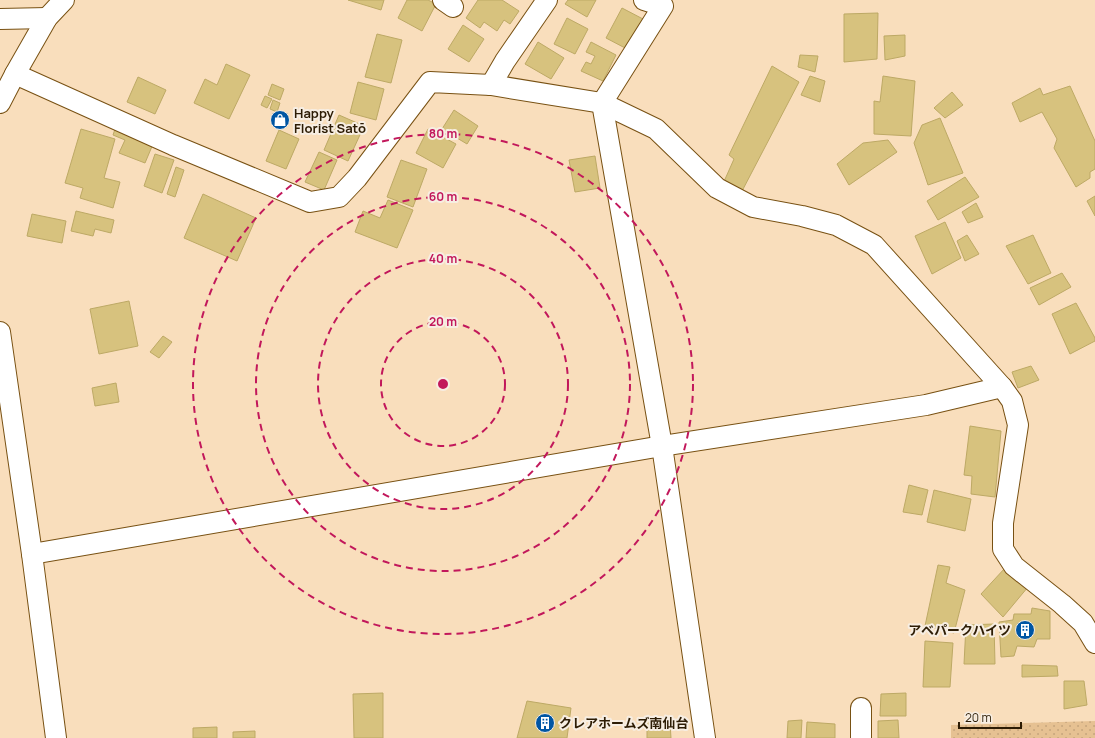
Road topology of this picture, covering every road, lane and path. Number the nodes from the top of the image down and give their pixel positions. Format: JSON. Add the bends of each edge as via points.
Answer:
{"nodes":[{"id":1,"x":64,"y":0,"type":"edge"},
{"id":2,"x":547,"y":0,"type":"edge"},
{"id":3,"x":644,"y":0,"type":"edge"},
{"id":4,"x":666,"y":3,"type":"edge"},
{"id":5,"x":47,"y":18,"type":"junction"},
{"id":6,"x":0,"y":19,"type":"edge"},
{"id":7,"x":15,"y":74,"type":"junction"},
{"id":8,"x":491,"y":85,"type":"junction"},
{"id":9,"x":0,"y":103,"type":"edge"},
{"id":10,"x":602,"y":103,"type":"junction"},
{"id":11,"x":0,"y":332,"type":"edge"},
{"id":12,"x":1002,"y":388,"type":"junction"},
{"id":13,"x":662,"y":446,"type":"junction"},
{"id":14,"x":32,"y":554,"type":"junction"},
{"id":15,"x":1095,"y":643,"type":"edge"},
{"id":16,"x":860,"y":708,"type":"dead end"},
{"id":17,"x":56,"y":738,"type":"edge"},
{"id":18,"x":706,"y":738,"type":"edge"},
{"id":19,"x":861,"y":738,"type":"edge"}],
"edges":[{"from":1,"to":5,"type":"street"},
{"from":2,"to":8,"type":"street"},
{"from":3,"to":4,"type":"street"},
{"from":4,"to":10,"type":"street"},
{"from":5,"to":6,"type":"street"},
{"from":5,"to":7,"type":"street"},
{"from":7,"to":8,"type":"street","via":[[173,145],[310,202],[339,198],[430,82]]},
{"from":7,"to":9,"type":"street"},
{"from":8,"to":10,"type":"street"},
{"from":10,"to":12,"type":"street","via":[[656,130],[717,188],[753,207],[836,225],[874,245]]},
{"from":10,"to":13,"type":"street"},
{"from":11,"to":14,"type":"street"},
{"from":12,"to":13,"type":"street","via":[[926,405]]},
{"from":12,"to":15,"type":"street","via":[[1012,401],[1018,425],[1003,523],[1003,550],[1014,566],[1083,623]]},
{"from":13,"to":14,"type":"street"},
{"from":13,"to":18,"type":"street"},
{"from":14,"to":17,"type":"street"},
{"from":16,"to":19,"type":"street"}]}
